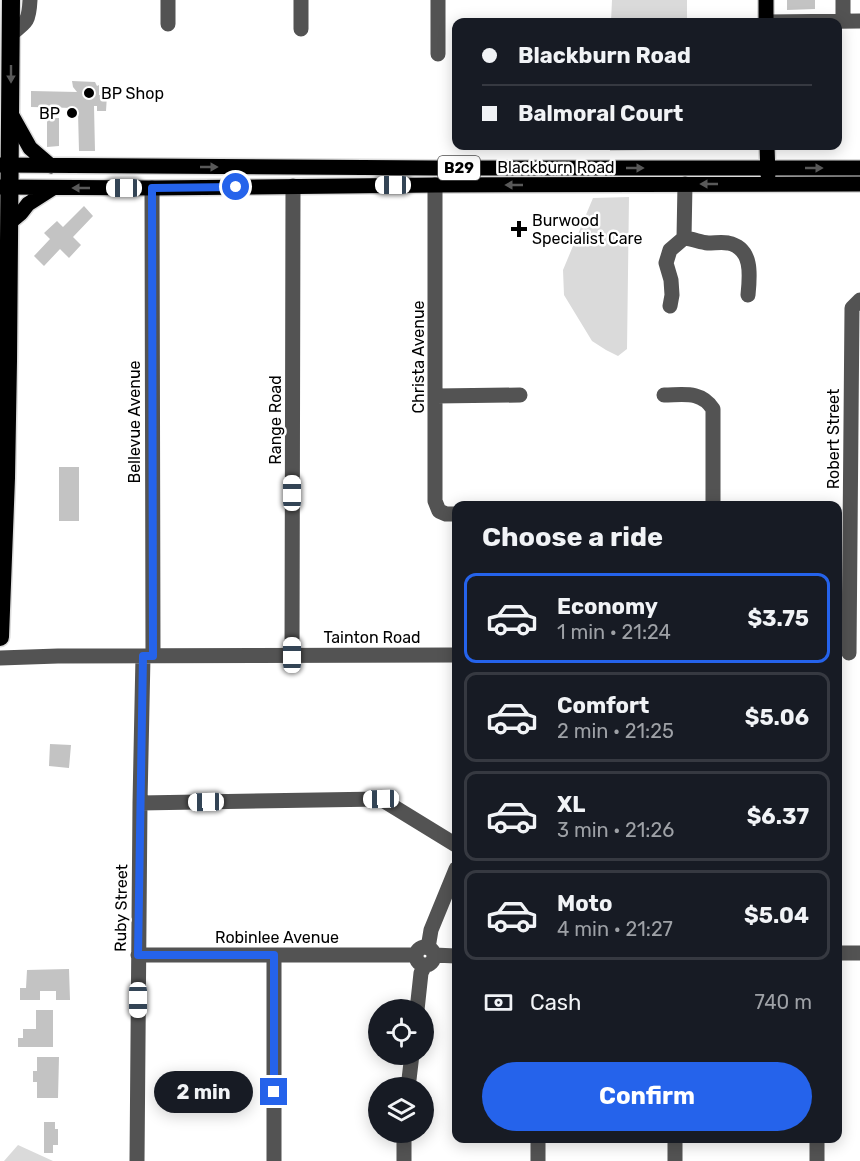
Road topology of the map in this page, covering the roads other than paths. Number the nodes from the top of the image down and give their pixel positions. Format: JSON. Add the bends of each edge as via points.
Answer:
{"nodes":[{"id":1,"x":11,"y":0,"type":"edge"},
{"id":2,"x":30,"y":0,"type":"edge"},
{"id":3,"x":168,"y":0,"type":"edge"},
{"id":4,"x":301,"y":0,"type":"edge"},
{"id":5,"x":438,"y":0,"type":"edge"},
{"id":6,"x":766,"y":0,"type":"edge"},
{"id":7,"x":843,"y":0,"type":"edge"},
{"id":8,"x":766,"y":18,"type":"edge"},
{"id":9,"x":843,"y":21,"type":"joint"},
{"id":10,"x":860,"y":21,"type":"edge"},
{"id":11,"x":168,"y":24,"type":"dead end"},
{"id":12,"x":301,"y":29,"type":"dead end"},
{"id":13,"x":11,"y":34,"type":"junction"},
{"id":14,"x":438,"y":54,"type":"dead end"},
{"id":15,"x":11,"y":114,"type":"junction"},
{"id":16,"x":767,"y":150,"type":"edge"},
{"id":17,"x":5,"y":165,"type":"edge"},
{"id":18,"x":51,"y":166,"type":"junction"},
{"id":19,"x":768,"y":167,"type":"junction"},
{"id":20,"x":435,"y":168,"type":"junction"},
{"id":21,"x":860,"y":168,"type":"edge"},
{"id":22,"x":685,"y":184,"type":"junction"},
{"id":23,"x":768,"y":184,"type":"junction"},
{"id":24,"x":860,"y":184,"type":"edge"},
{"id":25,"x":435,"y":185,"type":"junction"},
{"id":26,"x":293,"y":186,"type":"junction"},
{"id":27,"x":5,"y":187,"type":"edge"},
{"id":28,"x":53,"y":188,"type":"junction"},
{"id":29,"x":152,"y":188,"type":"junction"},
{"id":30,"x":9,"y":223,"type":"junction"},
{"id":31,"x":684,"y":238,"type":"junction"},
{"id":32,"x":748,"y":295,"type":"dead end"},
{"id":33,"x":860,"y":300,"type":"edge"},
{"id":34,"x":670,"y":306,"type":"dead end"},
{"id":35,"x":520,"y":395,"type":"dead end"},
{"id":36,"x":664,"y":395,"type":"dead end"},
{"id":37,"x":436,"y":396,"type":"junction"},
{"id":38,"x":3,"y":478,"type":"edge"},
{"id":39,"x":713,"y":501,"type":"edge"},
{"id":40,"x":844,"y":510,"type":"edge"},
{"id":41,"x":452,"y":514,"type":"edge"},
{"id":42,"x":0,"y":637,"type":"edge"},
{"id":43,"x":849,"y":653,"type":"edge"},
{"id":44,"x":292,"y":655,"type":"junction"},
{"id":45,"x":452,"y":655,"type":"edge"},
{"id":46,"x":148,"y":656,"type":"junction"},
{"id":47,"x":0,"y":658,"type":"edge"},
{"id":48,"x":140,"y":803,"type":"junction"},
{"id":49,"x":452,"y":843,"type":"edge"},
{"id":50,"x":452,"y":878,"type":"edge"},
{"id":51,"x":842,"y":953,"type":"edge"},
{"id":52,"x":860,"y":953,"type":"edge"},
{"id":53,"x":138,"y":955,"type":"junction"},
{"id":54,"x":274,"y":955,"type":"junction"},
{"id":55,"x":426,"y":956,"type":"junction"},
{"id":56,"x":452,"y":956,"type":"edge"},
{"id":57,"x":418,"y":999,"type":"edge"},
{"id":58,"x":404,"y":1143,"type":"edge"},
{"id":59,"x":538,"y":1143,"type":"edge"},
{"id":60,"x":675,"y":1143,"type":"edge"},
{"id":61,"x":817,"y":1143,"type":"edge"},
{"id":62,"x":137,"y":1161,"type":"edge"},
{"id":63,"x":274,"y":1161,"type":"edge"},
{"id":64,"x":404,"y":1161,"type":"edge"},
{"id":65,"x":538,"y":1161,"type":"edge"},
{"id":66,"x":675,"y":1161,"type":"edge"},
{"id":67,"x":817,"y":1161,"type":"edge"}],
"edges":[{"from":1,"to":13,"type":"highway"},
{"from":2,"to":13,"type":"street","via":[[26,22]]},
{"from":3,"to":11,"type":"street"},
{"from":4,"to":12,"type":"street"},
{"from":5,"to":14,"type":"street"},
{"from":6,"to":8,"type":"main road"},
{"from":7,"to":9,"type":"street"},
{"from":9,"to":10,"type":"street"},
{"from":13,"to":15,"type":"highway","one_way":true},
{"from":15,"to":17,"type":"highway"},
{"from":15,"to":18,"type":"main road","via":[[30,148]]},
{"from":16,"to":19,"type":"main road"},
{"from":17,"to":18,"type":"main road","name":"Blackburn Road","number":"B29"},
{"from":17,"to":27,"type":"highway"},
{"from":18,"to":20,"type":"main road","name":"Blackburn Road","number":"B29","one_way":true},
{"from":20,"to":19,"type":"main road","name":"Blackburn Road","number":"B29","one_way":true},
{"from":19,"to":21,"type":"main road","name":"Blackburn Road","number":"B29","one_way":true},
{"from":19,"to":23,"type":"main road"},
{"from":20,"to":25,"type":"main road"},
{"from":23,"to":22,"type":"main road","name":"Blackburn Road","number":"B29","one_way":true},
{"from":22,"to":25,"type":"main road","name":"Blackburn Road","number":"B29","one_way":true},
{"from":22,"to":31,"type":"street"},
{"from":23,"to":24,"type":"main road","name":"Blackburn Road","number":"B29"},
{"from":25,"to":26,"type":"main road","name":"Blackburn Road","number":"B29"},
{"from":25,"to":37,"type":"street","name":"Christa Avenue"},
{"from":26,"to":29,"type":"main road","name":"Blackburn Road","number":"B29"},
{"from":26,"to":44,"type":"street","name":"Range Road"},
{"from":27,"to":28,"type":"main road","name":"Blackburn Road","number":"B29"},
{"from":27,"to":30,"type":"highway"},
{"from":29,"to":28,"type":"main road","name":"Blackburn Road","number":"B29","one_way":true},
{"from":28,"to":30,"type":"main road","via":[[28,204]]},
{"from":29,"to":46,"type":"street","name":"Bellevue Avenue"},
{"from":30,"to":38,"type":"highway"},
{"from":31,"to":32,"type":"street","via":[[741,248],[748,259]]},
{"from":31,"to":34,"type":"street","via":[[670,250],[666,263],[671,280]]},
{"from":33,"to":40,"type":"street","name":"Robert Street","via":[[852,308]]},
{"from":35,"to":37,"type":"street"},
{"from":36,"to":39,"type":"street","via":[[694,395],[713,408]]},
{"from":37,"to":41,"type":"street","name":"Christa Avenue","via":[[435,501],[439,511]]},
{"from":38,"to":42,"type":"highway"},
{"from":40,"to":43,"type":"street","name":"Robert Street"},
{"from":44,"to":45,"type":"street","name":"Tainton Road"},
{"from":44,"to":46,"type":"street","name":"Tainton Road"},
{"from":46,"to":47,"type":"street","name":"Tainton Road"},
{"from":46,"to":48,"type":"street","name":"Ruby Street"},
{"from":48,"to":49,"type":"street","via":[[381,799]]},
{"from":48,"to":53,"type":"street","name":"Ruby Street"},
{"from":50,"to":55,"type":"street","via":[[431,930]]},
{"from":51,"to":52,"type":"street"},
{"from":53,"to":54,"type":"street","name":"Robinlee Avenue"},
{"from":53,"to":62,"type":"street","name":"Ruby Street"},
{"from":54,"to":55,"type":"street","name":"Robinlee Avenue"},
{"from":54,"to":63,"type":"street"},
{"from":55,"to":56,"type":"street","name":"Robinlee Avenue"},
{"from":55,"to":57,"type":"street"},
{"from":58,"to":64,"type":"street"},
{"from":59,"to":65,"type":"street"},
{"from":60,"to":66,"type":"street"},
{"from":61,"to":67,"type":"street"}]}
